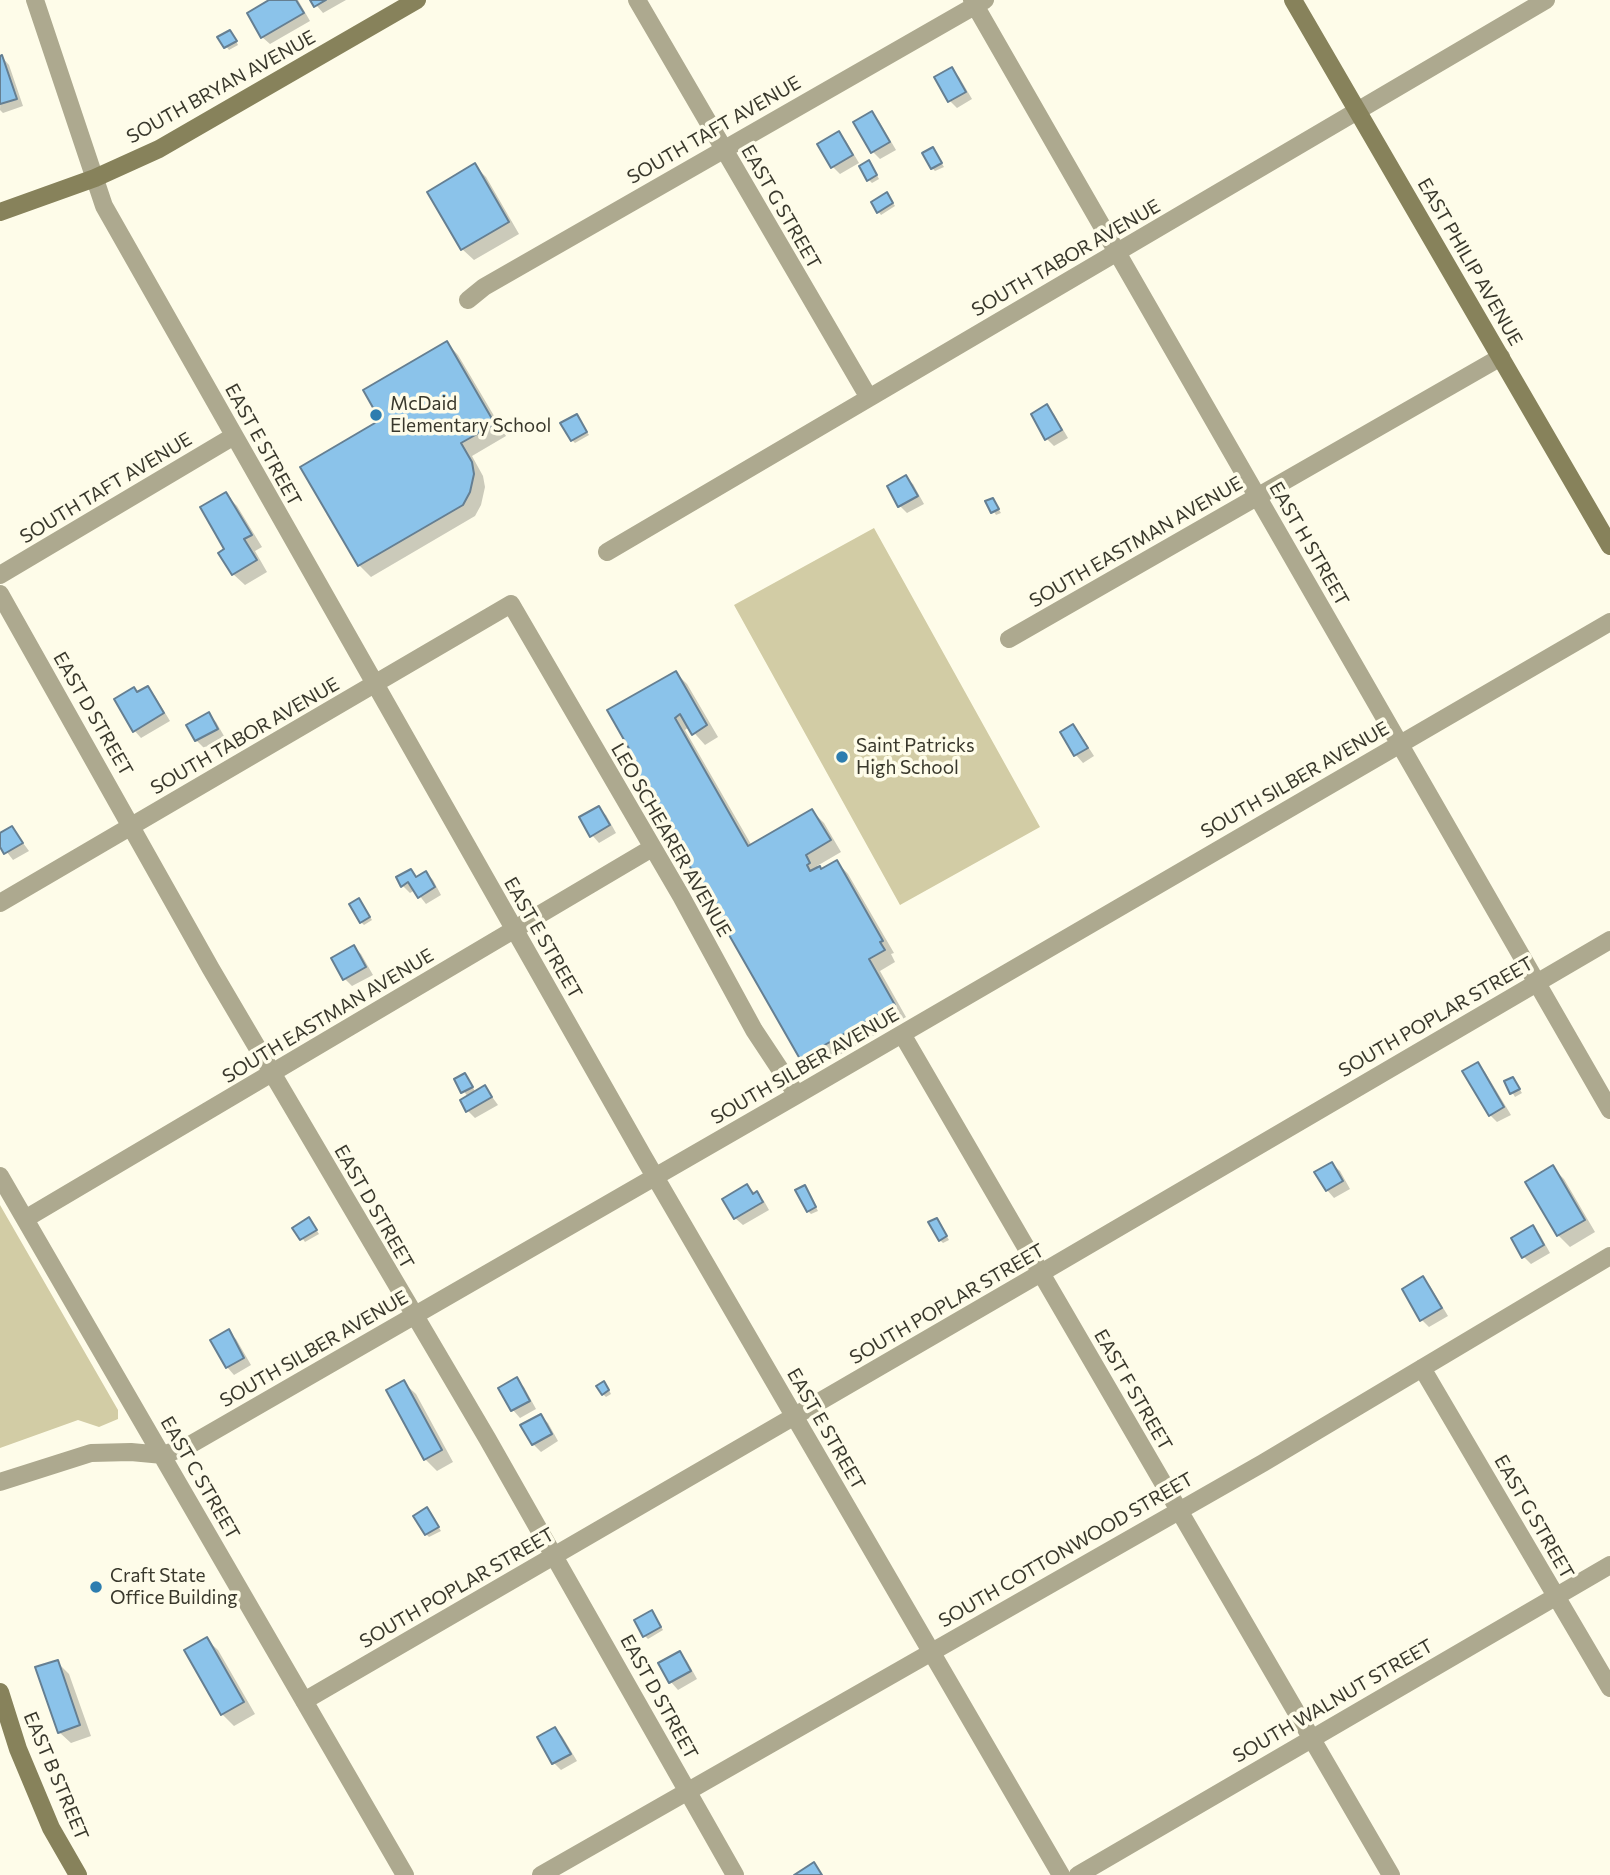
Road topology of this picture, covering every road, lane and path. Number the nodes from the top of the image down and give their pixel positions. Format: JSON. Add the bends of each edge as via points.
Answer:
{"nodes":[{"id":1,"x":35,"y":0,"type":"edge"},
{"id":2,"x":416,"y":0,"type":"edge"},
{"id":3,"x":637,"y":0,"type":"edge"},
{"id":4,"x":1293,"y":0,"type":"edge"},
{"id":5,"x":1546,"y":0,"type":"edge"},
{"id":6,"x":977,"y":2,"type":"edge"},
{"id":7,"x":1358,"y":110,"type":"junction"},
{"id":8,"x":723,"y":148,"type":"junction"},
{"id":9,"x":95,"y":178,"type":"junction"},
{"id":10,"x":0,"y":212,"type":"edge"},
{"id":11,"x":1117,"y":252,"type":"junction"},
{"id":12,"x":468,"y":300,"type":"dead end"},
{"id":13,"x":1501,"y":357,"type":"junction"},
{"id":14,"x":869,"y":398,"type":"junction"},
{"id":15,"x":234,"y":436,"type":"junction"},
{"id":16,"x":1257,"y":497,"type":"junction"},
{"id":17,"x":1610,"y":546,"type":"edge"},
{"id":18,"x":607,"y":552,"type":"dead end"},
{"id":19,"x":0,"y":575,"type":"edge"},
{"id":20,"x":0,"y":594,"type":"edge"},
{"id":21,"x":511,"y":604,"type":"joint"},
{"id":22,"x":1610,"y":622,"type":"edge"},
{"id":23,"x":1009,"y":639,"type":"dead end"},
{"id":24,"x":375,"y":685,"type":"junction"},
{"id":25,"x":1399,"y":743,"type":"junction"},
{"id":26,"x":132,"y":827,"type":"junction"},
{"id":27,"x":652,"y":848,"type":"junction"},
{"id":28,"x":0,"y":903,"type":"edge"},
{"id":29,"x":514,"y":930,"type":"junction"},
{"id":30,"x":1610,"y":940,"type":"edge"},
{"id":31,"x":1537,"y":982,"type":"junction"},
{"id":32,"x":902,"y":1034,"type":"junction"},
{"id":33,"x":272,"y":1073,"type":"junction"},
{"id":34,"x":797,"y":1095,"type":"junction"},
{"id":35,"x":1610,"y":1110,"type":"edge"},
{"id":36,"x":0,"y":1176,"type":"edge"},
{"id":37,"x":656,"y":1177,"type":"junction"},
{"id":38,"x":25,"y":1219,"type":"junction"},
{"id":39,"x":1610,"y":1256,"type":"edge"},
{"id":40,"x":1041,"y":1273,"type":"junction"},
{"id":41,"x":414,"y":1316,"type":"junction"},
{"id":42,"x":1422,"y":1368,"type":"junction"},
{"id":43,"x":795,"y":1416,"type":"junction"},
{"id":44,"x":163,"y":1455,"type":"junction"},
{"id":45,"x":0,"y":1482,"type":"edge"},
{"id":46,"x":1179,"y":1510,"type":"junction"},
{"id":47,"x":555,"y":1556,"type":"junction"},
{"id":48,"x":1610,"y":1565,"type":"edge"},
{"id":49,"x":1556,"y":1596,"type":"junction"},
{"id":50,"x":931,"y":1651,"type":"junction"},
{"id":51,"x":1610,"y":1688,"type":"edge"},
{"id":52,"x":0,"y":1692,"type":"edge"},
{"id":53,"x":304,"y":1701,"type":"junction"},
{"id":54,"x":1311,"y":1738,"type":"junction"},
{"id":55,"x":688,"y":1790,"type":"junction"},
{"id":56,"x":78,"y":1875,"type":"edge"},
{"id":57,"x":405,"y":1875,"type":"edge"},
{"id":58,"x":541,"y":1875,"type":"edge"},
{"id":59,"x":735,"y":1875,"type":"edge"},
{"id":60,"x":1061,"y":1875,"type":"edge"},
{"id":61,"x":1078,"y":1875,"type":"edge"},
{"id":62,"x":1391,"y":1875,"type":"edge"}],
"edges":[{"from":1,"to":9,"type":"street","name":"EAST E STREET"},
{"from":2,"to":9,"type":"main road","name":"SOUTH BRYAN AVENUE","via":[[159,149]]},
{"from":3,"to":8,"type":"street","name":"EAST G STREET"},
{"from":4,"to":7,"type":"main road","name":"EAST PHILIP AVENUE"},
{"from":5,"to":7,"type":"street","name":"SOUTH TABOR AVENUE"},
{"from":6,"to":8,"type":"street","name":"SOUTH TAFT AVENUE"},
{"from":6,"to":11,"type":"street","name":"EAST H STREET"},
{"from":7,"to":11,"type":"street","name":"SOUTH TABOR AVENUE"},
{"from":7,"to":13,"type":"main road","name":"EAST PHILIP AVENUE"},
{"from":8,"to":12,"type":"street","name":"SOUTH TAFT AVENUE","via":[[484,286]]},
{"from":8,"to":14,"type":"street","name":"EAST G STREET"},
{"from":9,"to":10,"type":"main road","name":"SOUTH BRYAN AVENUE"},
{"from":9,"to":15,"type":"street","name":"EAST E STREET","via":[[104,206]]},
{"from":11,"to":14,"type":"street","name":"SOUTH TABOR AVENUE"},
{"from":11,"to":16,"type":"street","name":"EAST H STREET"},
{"from":13,"to":16,"type":"street","name":"SOUTH EASTMAN AVENUE"},
{"from":13,"to":17,"type":"main road","name":"EAST PHILIP AVENUE"},
{"from":14,"to":18,"type":"street","name":"SOUTH TABOR AVENUE"},
{"from":15,"to":19,"type":"street","name":"SOUTH TAFT AVENUE"},
{"from":15,"to":24,"type":"street","name":"EAST E STREET"},
{"from":16,"to":23,"type":"street","name":"SOUTH EASTMAN AVENUE"},
{"from":16,"to":25,"type":"street","name":"EAST H STREET"},
{"from":20,"to":26,"type":"street","name":"EAST D STREET"},
{"from":21,"to":24,"type":"street","name":"SOUTH TABOR AVENUE"},
{"from":21,"to":27,"type":"street","name":"LEO SCHEARER AVENUE"},
{"from":22,"to":25,"type":"street","name":"SOUTH SILBER AVENUE"},
{"from":24,"to":26,"type":"street","name":"SOUTH TABOR AVENUE"},
{"from":24,"to":29,"type":"street","name":"EAST E STREET"},
{"from":25,"to":31,"type":"street","name":"EAST H STREET"},
{"from":25,"to":32,"type":"street","name":"SOUTH SILBER AVENUE"},
{"from":26,"to":28,"type":"street","name":"SOUTH TABOR AVENUE"},
{"from":26,"to":33,"type":"street","name":"EAST D STREET"},
{"from":27,"to":29,"type":"street","name":"SOUTH EASTMAN AVENUE"},
{"from":27,"to":34,"type":"street","name":"LEO SCHEARER AVENUE","via":[[754,1030]]},
{"from":29,"to":33,"type":"street","name":"SOUTH EASTMAN AVENUE"},
{"from":29,"to":37,"type":"street","name":"EAST E STREET"},
{"from":30,"to":31,"type":"street","name":"SOUTH POPLAR STREET"},
{"from":31,"to":35,"type":"street","name":"EAST H STREET"},
{"from":31,"to":40,"type":"street","name":"SOUTH POPLAR STREET"},
{"from":32,"to":34,"type":"street","name":"SOUTH SILBER AVENUE"},
{"from":32,"to":40,"type":"street","name":"EAST F STREET"},
{"from":33,"to":38,"type":"street","name":"SOUTH EASTMAN AVENUE"},
{"from":33,"to":41,"type":"street","name":"EAST D STREET"},
{"from":34,"to":37,"type":"street","name":"SOUTH SILBER AVENUE"},
{"from":36,"to":38,"type":"street","name":"EAST C STREET"},
{"from":37,"to":41,"type":"street","name":"SOUTH SILBER AVENUE"},
{"from":37,"to":43,"type":"street","name":"EAST E STREET"},
{"from":38,"to":44,"type":"street","name":"EAST C STREET"},
{"from":39,"to":42,"type":"street","name":"SOUTH COTTONWOOD STREET"},
{"from":40,"to":43,"type":"street","name":"SOUTH POPLAR STREET"},
{"from":40,"to":46,"type":"street","name":"EAST F STREET"},
{"from":41,"to":44,"type":"street","name":"SOUTH SILBER AVENUE","via":[[188,1446]]},
{"from":41,"to":47,"type":"street","name":"EAST D STREET"},
{"from":42,"to":46,"type":"street","name":"SOUTH COTTONWOOD STREET"},
{"from":42,"to":49,"type":"street","name":"EAST G STREET"},
{"from":43,"to":47,"type":"street","name":"SOUTH POPLAR STREET"},
{"from":43,"to":50,"type":"street","name":"EAST E STREET"},
{"from":44,"to":45,"type":"street","name":"SOUTH SILBER AVENUE","via":[[91,1453]]},
{"from":44,"to":53,"type":"street","name":"EAST C STREET"},
{"from":46,"to":50,"type":"street","name":"SOUTH COTTONWOOD STREET"},
{"from":46,"to":54,"type":"street","name":"EAST F STREET"},
{"from":47,"to":53,"type":"street","name":"SOUTH POPLAR STREET"},
{"from":47,"to":55,"type":"street","name":"EAST D STREET"},
{"from":48,"to":49,"type":"street","name":"SOUTH WALNUT STREET"},
{"from":49,"to":51,"type":"street","name":"EAST G STREET"},
{"from":49,"to":54,"type":"street","name":"SOUTH WALNUT STREET"},
{"from":50,"to":55,"type":"street","name":"SOUTH COTTONWOOD STREET"},
{"from":50,"to":60,"type":"street","name":"EAST E STREET"},
{"from":52,"to":56,"type":"main road","name":"EAST B STREET","via":[[51,1828]]},
{"from":53,"to":57,"type":"street","name":"EAST C STREET"},
{"from":54,"to":61,"type":"street","name":"SOUTH WALNUT STREET"},
{"from":54,"to":62,"type":"street","name":"EAST F STREET"},
{"from":55,"to":58,"type":"street","name":"SOUTH COTTONWOOD STREET"},
{"from":55,"to":59,"type":"street","name":"EAST D STREET"}]}
